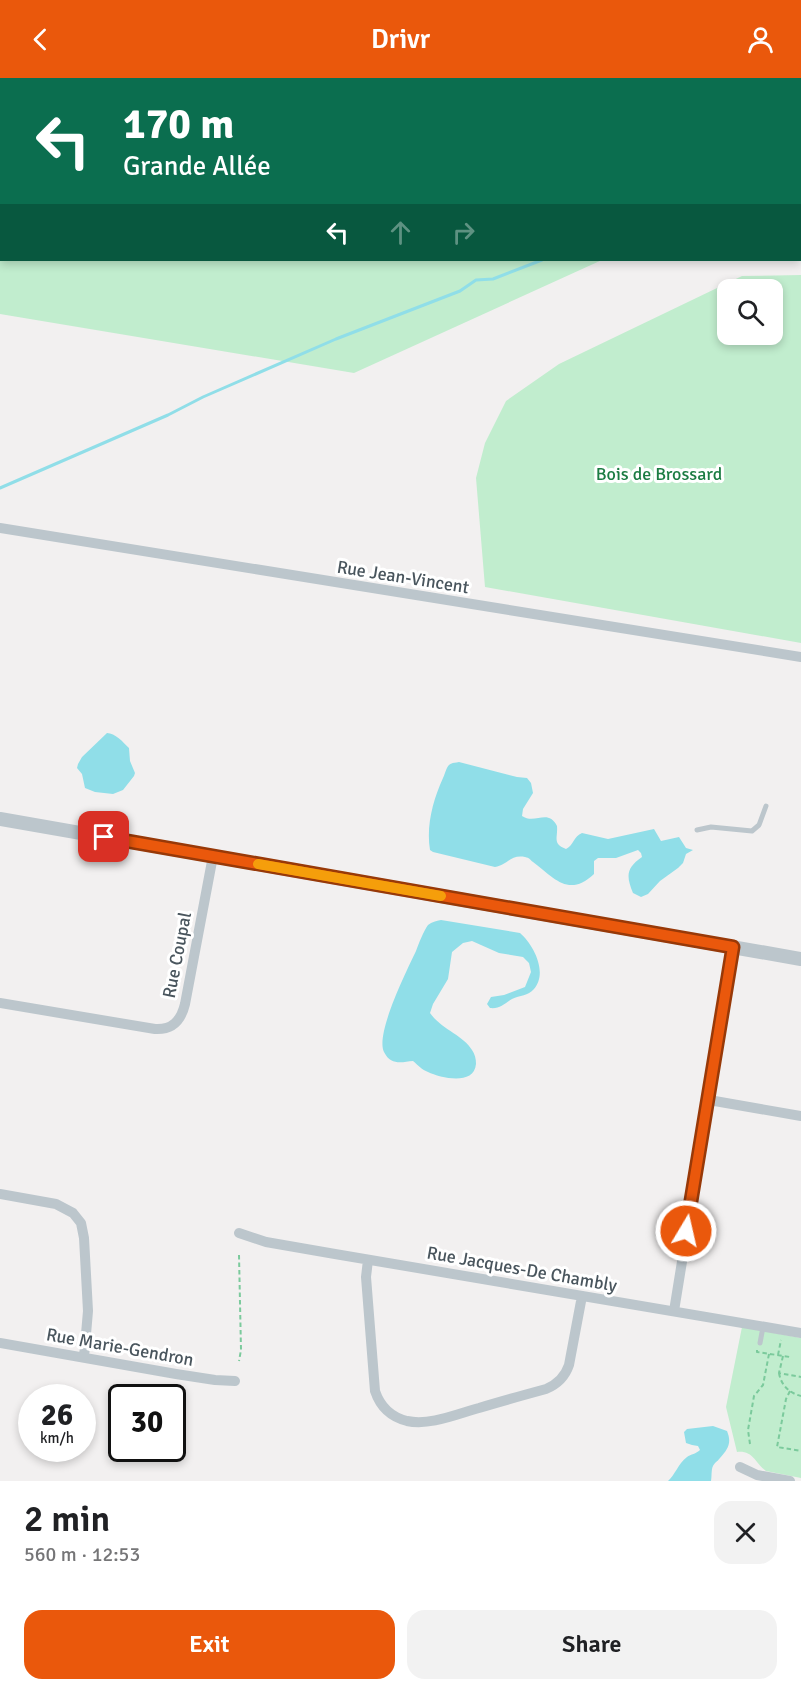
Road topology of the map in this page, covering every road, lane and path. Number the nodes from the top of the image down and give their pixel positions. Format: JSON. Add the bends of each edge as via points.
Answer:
{"nodes":[{"id":1,"x":0,"y":528,"type":"edge"},
{"id":2,"x":801,"y":657,"type":"edge"},
{"id":3,"x":766,"y":806,"type":"dead end"},
{"id":4,"x":0,"y":819,"type":"edge"},
{"id":5,"x":697,"y":830,"type":"dead end"},
{"id":6,"x":213,"y":856,"type":"junction"},
{"id":7,"x":733,"y":947,"type":"junction"},
{"id":8,"x":801,"y":959,"type":"edge"},
{"id":9,"x":0,"y":1003,"type":"edge"},
{"id":10,"x":709,"y":1100,"type":"junction"},
{"id":11,"x":801,"y":1116,"type":"edge"},
{"id":12,"x":0,"y":1194,"type":"edge"},
{"id":13,"x":239,"y":1233,"type":"dead end"},
{"id":14,"x":238,"y":1255,"type":"dead end"},
{"id":15,"x":368,"y":1260,"type":"junction"},
{"id":16,"x":582,"y":1296,"type":"junction"},
{"id":17,"x":674,"y":1311,"type":"junction"},
{"id":18,"x":763,"y":1327,"type":"junction"},
{"id":19,"x":801,"y":1333,"type":"edge"},
{"id":20,"x":782,"y":1335,"type":"dead end"},
{"id":21,"x":0,"y":1343,"type":"edge"},
{"id":22,"x":759,"y":1344,"type":"joint"},
{"id":23,"x":769,"y":1354,"type":"junction"},
{"id":24,"x":778,"y":1355,"type":"junction"},
{"id":25,"x":783,"y":1356,"type":"junction"},
{"id":26,"x":84,"y":1357,"type":"junction"},
{"id":27,"x":790,"y":1357,"type":"dead end"},
{"id":28,"x":239,"y":1361,"type":"dead end"},
{"id":29,"x":779,"y":1373,"type":"junction"},
{"id":30,"x":801,"y":1377,"type":"edge"},
{"id":31,"x":236,"y":1380,"type":"dead end"},
{"id":32,"x":790,"y":1391,"type":"junction"},
{"id":33,"x":801,"y":1396,"type":"edge"},
{"id":34,"x":750,"y":1444,"type":"dead end"},
{"id":35,"x":801,"y":1451,"type":"edge"},
{"id":36,"x":740,"y":1467,"type":"dead end"},
{"id":37,"x":790,"y":1481,"type":"edge"}],
"edges":[{"from":1,"to":2,"type":"street","name":"Rue Jean-Vincent"},
{"from":3,"to":5,"type":"lane","via":[[762,820],[752,831]]},
{"from":4,"to":6,"type":"street"},
{"from":6,"to":7,"type":"street"},
{"from":6,"to":9,"type":"street","name":"Rue Coupal","via":[[185,1004],[173,1026],[155,1029]]},
{"from":7,"to":8,"type":"street"},
{"from":7,"to":10,"type":"street"},
{"from":10,"to":11,"type":"street"},
{"from":10,"to":17,"type":"street"},
{"from":12,"to":26,"type":"street","via":[[56,1204],[73,1213],[81,1223],[88,1311]]},
{"from":13,"to":15,"type":"street","name":"Rue Jacques-De Chambly","via":[[266,1242]]},
{"from":14,"to":28,"type":"path"},
{"from":15,"to":16,"type":"street","name":"Rue Jacques-De Chambly"},
{"from":15,"to":16,"type":"street","via":[[375,1391],[386,1409],[406,1421],[440,1419],[558,1383],[569,1365]]},
{"from":16,"to":17,"type":"street","name":"Rue Jacques-De Chambly"},
{"from":17,"to":18,"type":"street","name":"Rue Jacques-De Chambly"},
{"from":18,"to":19,"type":"street","name":"Rue Jacques-De Chambly"},
{"from":18,"to":22,"type":"lane"},
{"from":20,"to":24,"type":"path"},
{"from":21,"to":26,"type":"street","name":"Rue Marie-Gendron"},
{"from":22,"to":23,"type":"path","via":[[757,1352]]},
{"from":23,"to":24,"type":"path"},
{"from":23,"to":34,"type":"path","via":[[763,1385],[754,1396],[748,1430]]},
{"from":24,"to":25,"type":"path"},
{"from":25,"to":27,"type":"path"},
{"from":25,"to":29,"type":"path"},
{"from":26,"to":31,"type":"street","name":"Rue Marie-Gendron","via":[[207,1379]]},
{"from":29,"to":30,"type":"path"},
{"from":29,"to":32,"type":"path"},
{"from":32,"to":33,"type":"path"},
{"from":32,"to":35,"type":"path","via":[[777,1447]]},
{"from":36,"to":37,"type":"street","via":[[757,1475]]}]}
